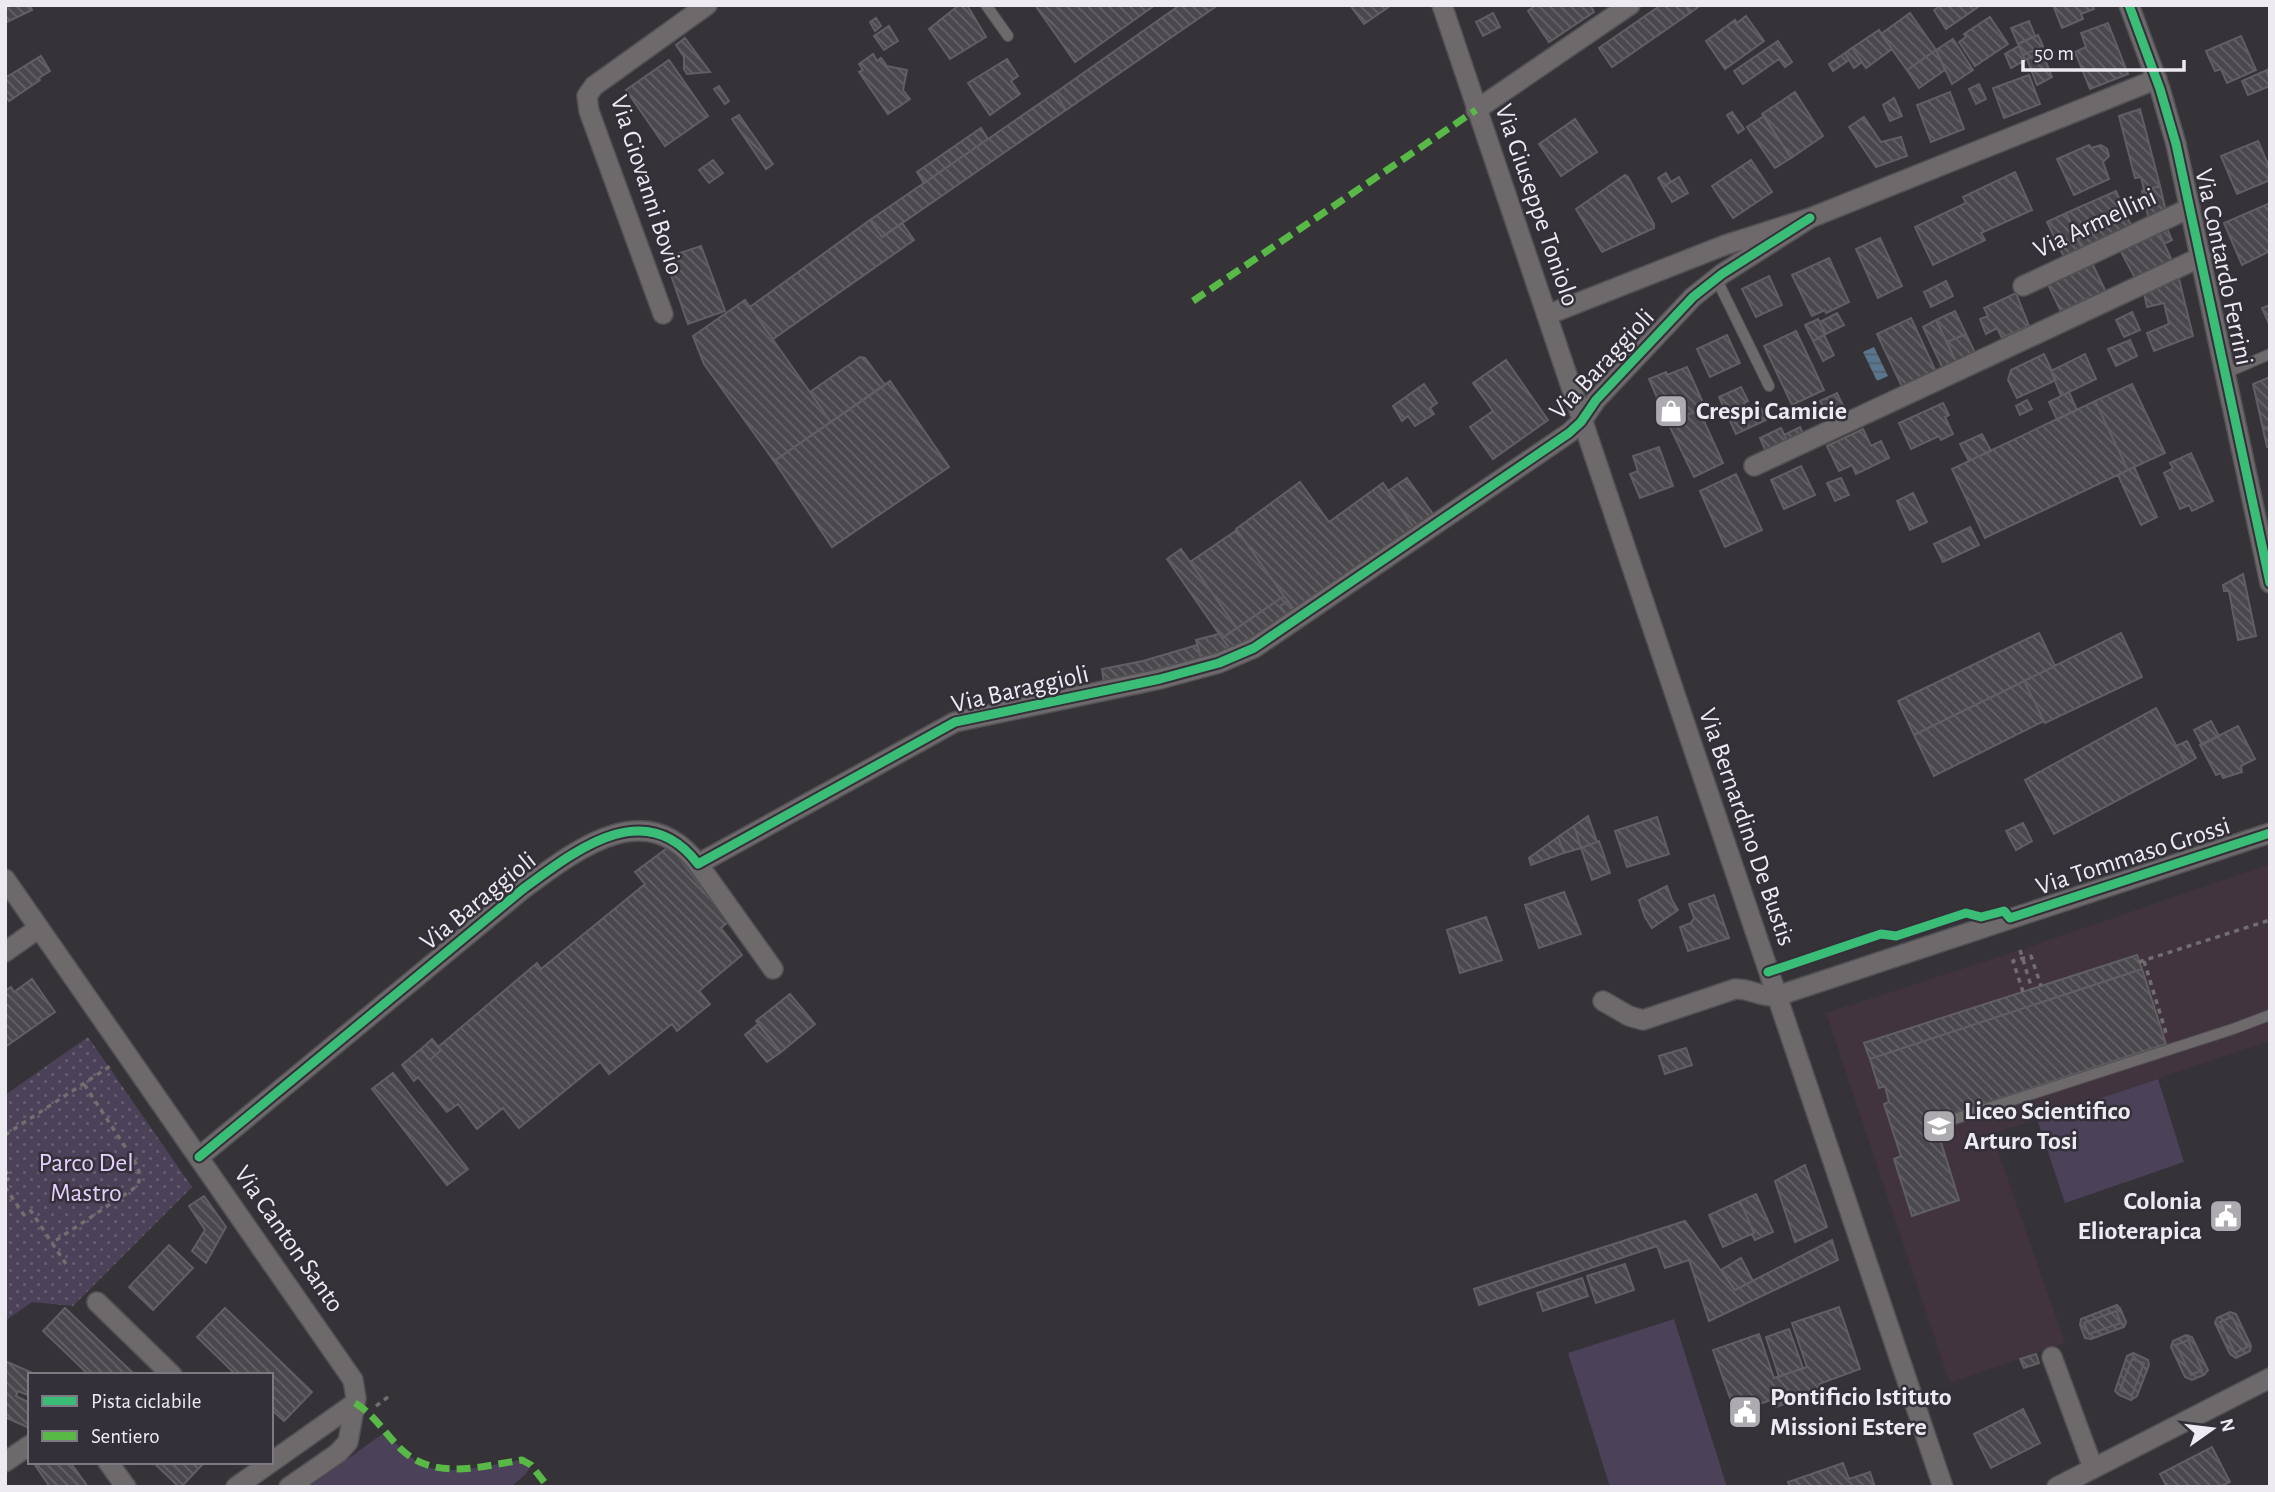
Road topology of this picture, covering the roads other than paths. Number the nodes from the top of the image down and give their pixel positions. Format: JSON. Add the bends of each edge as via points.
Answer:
{"nodes":[{"id":1,"x":706,"y":5,"type":"edge"},
{"id":2,"x":986,"y":5,"type":"edge"},
{"id":3,"x":1442,"y":5,"type":"edge"},
{"id":4,"x":1630,"y":5,"type":"edge"},
{"id":5,"x":2129,"y":5,"type":"edge"},
{"id":6,"x":1008,"y":36,"type":"dead end"},
{"id":7,"x":2157,"y":79,"type":"junction"},
{"id":8,"x":1476,"y":110,"type":"junction"},
{"id":9,"x":2190,"y":208,"type":"junction"},
{"id":10,"x":1810,"y":218,"type":"junction"},
{"id":11,"x":2201,"y":257,"type":"junction"},
{"id":12,"x":1716,"y":278,"type":"junction"},
{"id":13,"x":2023,"y":286,"type":"dead end"},
{"id":14,"x":663,"y":314,"type":"dead end"},
{"id":15,"x":1547,"y":315,"type":"junction"},
{"id":16,"x":2270,"y":354,"type":"edge"},
{"id":17,"x":2226,"y":373,"type":"junction"},
{"id":18,"x":1769,"y":386,"type":"dead end"},
{"id":19,"x":1581,"y":422,"type":"junction"},
{"id":20,"x":1754,"y":466,"type":"dead end"},
{"id":21,"x":2270,"y":583,"type":"edge"},
{"id":22,"x":2270,"y":833,"type":"edge"},
{"id":23,"x":698,"y":864,"type":"junction"},
{"id":24,"x":5,"y":879,"type":"edge"},
{"id":25,"x":40,"y":928,"type":"junction"},
{"id":26,"x":5,"y":952,"type":"edge"},
{"id":27,"x":773,"y":969,"type":"dead end"},
{"id":28,"x":1776,"y":996,"type":"junction"},
{"id":29,"x":1603,"y":1001,"type":"dead end"},
{"id":30,"x":2270,"y":1015,"type":"edge"},
{"id":31,"x":1939,"y":1124,"type":"dead end"},
{"id":32,"x":200,"y":1157,"type":"junction"},
{"id":33,"x":97,"y":1302,"type":"dead end"},
{"id":34,"x":2052,"y":1357,"type":"dead end"},
{"id":35,"x":170,"y":1373,"type":"edge"},
{"id":36,"x":2270,"y":1378,"type":"edge"},
{"id":37,"x":362,"y":1407,"type":"junction"},
{"id":38,"x":28,"y":1446,"type":"edge"},
{"id":39,"x":273,"y":1459,"type":"edge"},
{"id":40,"x":5,"y":1462,"type":"edge"},
{"id":41,"x":109,"y":1464,"type":"edge"},
{"id":42,"x":265,"y":1464,"type":"edge"},
{"id":43,"x":2093,"y":1468,"type":"junction"},
{"id":44,"x":125,"y":1487,"type":"edge"},
{"id":45,"x":236,"y":1487,"type":"edge"},
{"id":46,"x":287,"y":1487,"type":"edge"},
{"id":47,"x":1944,"y":1487,"type":"edge"},
{"id":48,"x":2057,"y":1487,"type":"edge"}],
"edges":[{"from":1,"to":14,"type":"street","name":"Via Giovanni Bovio","via":[[594,86],[587,96]]},
{"from":2,"to":6,"type":"lane"},
{"from":3,"to":8,"type":"street","name":"Via Giuseppe Toniolo"},
{"from":4,"to":8,"type":"street"},
{"from":5,"to":7,"type":"street","name":"Via Contardo Ferrini"},
{"from":7,"to":9,"type":"street","name":"Via Contardo Ferrini"},
{"from":7,"to":10,"type":"street","name":"Via Baraggioli"},
{"from":8,"to":15,"type":"street","name":"Via Giuseppe Toniolo"},
{"from":9,"to":11,"type":"street","name":"Via Contardo Ferrini"},
{"from":9,"to":13,"type":"street","name":"Via Armellini"},
{"from":10,"to":12,"type":"street","name":"Via Baraggioli"},
{"from":10,"to":15,"type":"street","name":"Via Baraggioli","via":[[1725,245]]},
{"from":11,"to":17,"type":"street","name":"Via Contardo Ferrini"},
{"from":11,"to":20,"type":"street","name":"Via Contardo Ferrini"},
{"from":12,"to":18,"type":"lane"},
{"from":12,"to":19,"type":"street","name":"Via Baraggioli","via":[[1683,307]]},
{"from":15,"to":19,"type":"street","name":"Via Giuseppe Toniolo"},
{"from":16,"to":17,"type":"lane"},
{"from":17,"to":21,"type":"street","name":"Via Contardo Ferrini"},
{"from":19,"to":23,"type":"street","name":"Via Baraggioli","via":[[1254,648],[1160,679],[955,723]]},
{"from":19,"to":28,"type":"street","name":"Via Bernardino De Bustis"},
{"from":22,"to":28,"type":"street","name":"Via Tommaso Grossi"},
{"from":23,"to":27,"type":"street"},
{"from":23,"to":32,"type":"street","name":"Via Baraggioli","via":[[680,843],[649,831],[616,834],[579,849]]},
{"from":24,"to":25,"type":"street","name":"Via Canton Santo"},
{"from":25,"to":26,"type":"street"},
{"from":25,"to":32,"type":"street","name":"Via Canton Santo"},
{"from":28,"to":29,"type":"street","via":[[1735,989],[1643,1020]]},
{"from":28,"to":47,"type":"street","name":"Via Bernardino De Bustis"},
{"from":30,"to":31,"type":"lane"},
{"from":32,"to":37,"type":"street","name":"Via Canton Santo","via":[[349,1371]]},
{"from":33,"to":35,"type":"street"},
{"from":34,"to":43,"type":"street"},
{"from":36,"to":43,"type":"street"},
{"from":37,"to":39,"type":"street"},
{"from":37,"to":46,"type":"street","name":"Via Canton Santo","via":[[338,1453]]},
{"from":38,"to":40,"type":"street"},
{"from":41,"to":44,"type":"street"},
{"from":42,"to":45,"type":"street"},
{"from":42,"to":46,"type":"street"},
{"from":43,"to":48,"type":"street"}]}
